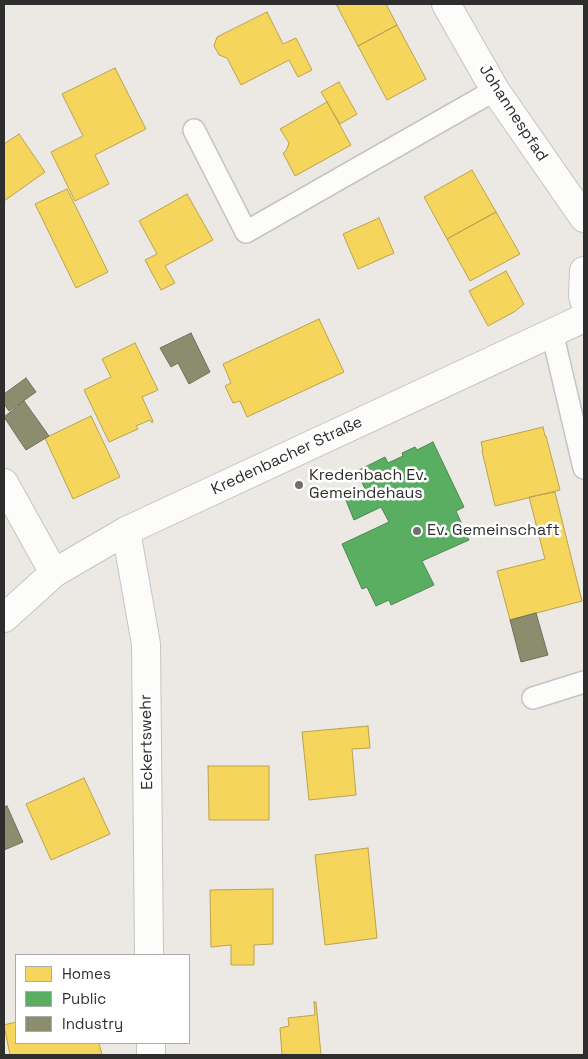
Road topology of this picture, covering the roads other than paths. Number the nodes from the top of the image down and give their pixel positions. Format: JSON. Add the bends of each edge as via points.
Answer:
{"nodes":[{"id":1,"x":446,"y":4,"type":"edge"},
{"id":2,"x":495,"y":90,"type":"junction"},
{"id":3,"x":194,"y":130,"type":"dead end"},
{"id":4,"x":584,"y":218,"type":"edge"},
{"id":5,"x":584,"y":271,"type":"edge"},
{"id":6,"x":584,"y":300,"type":"edge"},
{"id":7,"x":584,"y":318,"type":"edge"},
{"id":8,"x":552,"y":332,"type":"junction"},
{"id":9,"x":584,"y":468,"type":"edge"},
{"id":10,"x":4,"y":483,"type":"edge"},
{"id":11,"x":126,"y":531,"type":"junction"},
{"id":12,"x":54,"y":573,"type":"junction"},
{"id":13,"x":4,"y":618,"type":"edge"},
{"id":14,"x":584,"y":682,"type":"edge"},
{"id":15,"x":534,"y":698,"type":"dead end"},
{"id":16,"x":150,"y":954,"type":"edge"}],
"edges":[{"from":1,"to":2,"type":"street","name":"Johannespfad"},
{"from":2,"to":3,"type":"lane","via":[[246,232]]},
{"from":2,"to":4,"type":"street","name":"Johannespfad"},
{"from":5,"to":6,"type":"street"},
{"from":7,"to":8,"type":"street","name":"Kredenbacher Straße"},
{"from":8,"to":9,"type":"lane"},
{"from":8,"to":11,"type":"street","name":"Kredenbacher Straße"},
{"from":10,"to":12,"type":"street"},
{"from":11,"to":12,"type":"street","name":"Kredenbacher Straße"},
{"from":11,"to":16,"type":"street","name":"Eckertswehr","via":[[146,644]]},
{"from":12,"to":13,"type":"street","name":"Kredenbacher Straße"},
{"from":14,"to":15,"type":"lane"}]}
